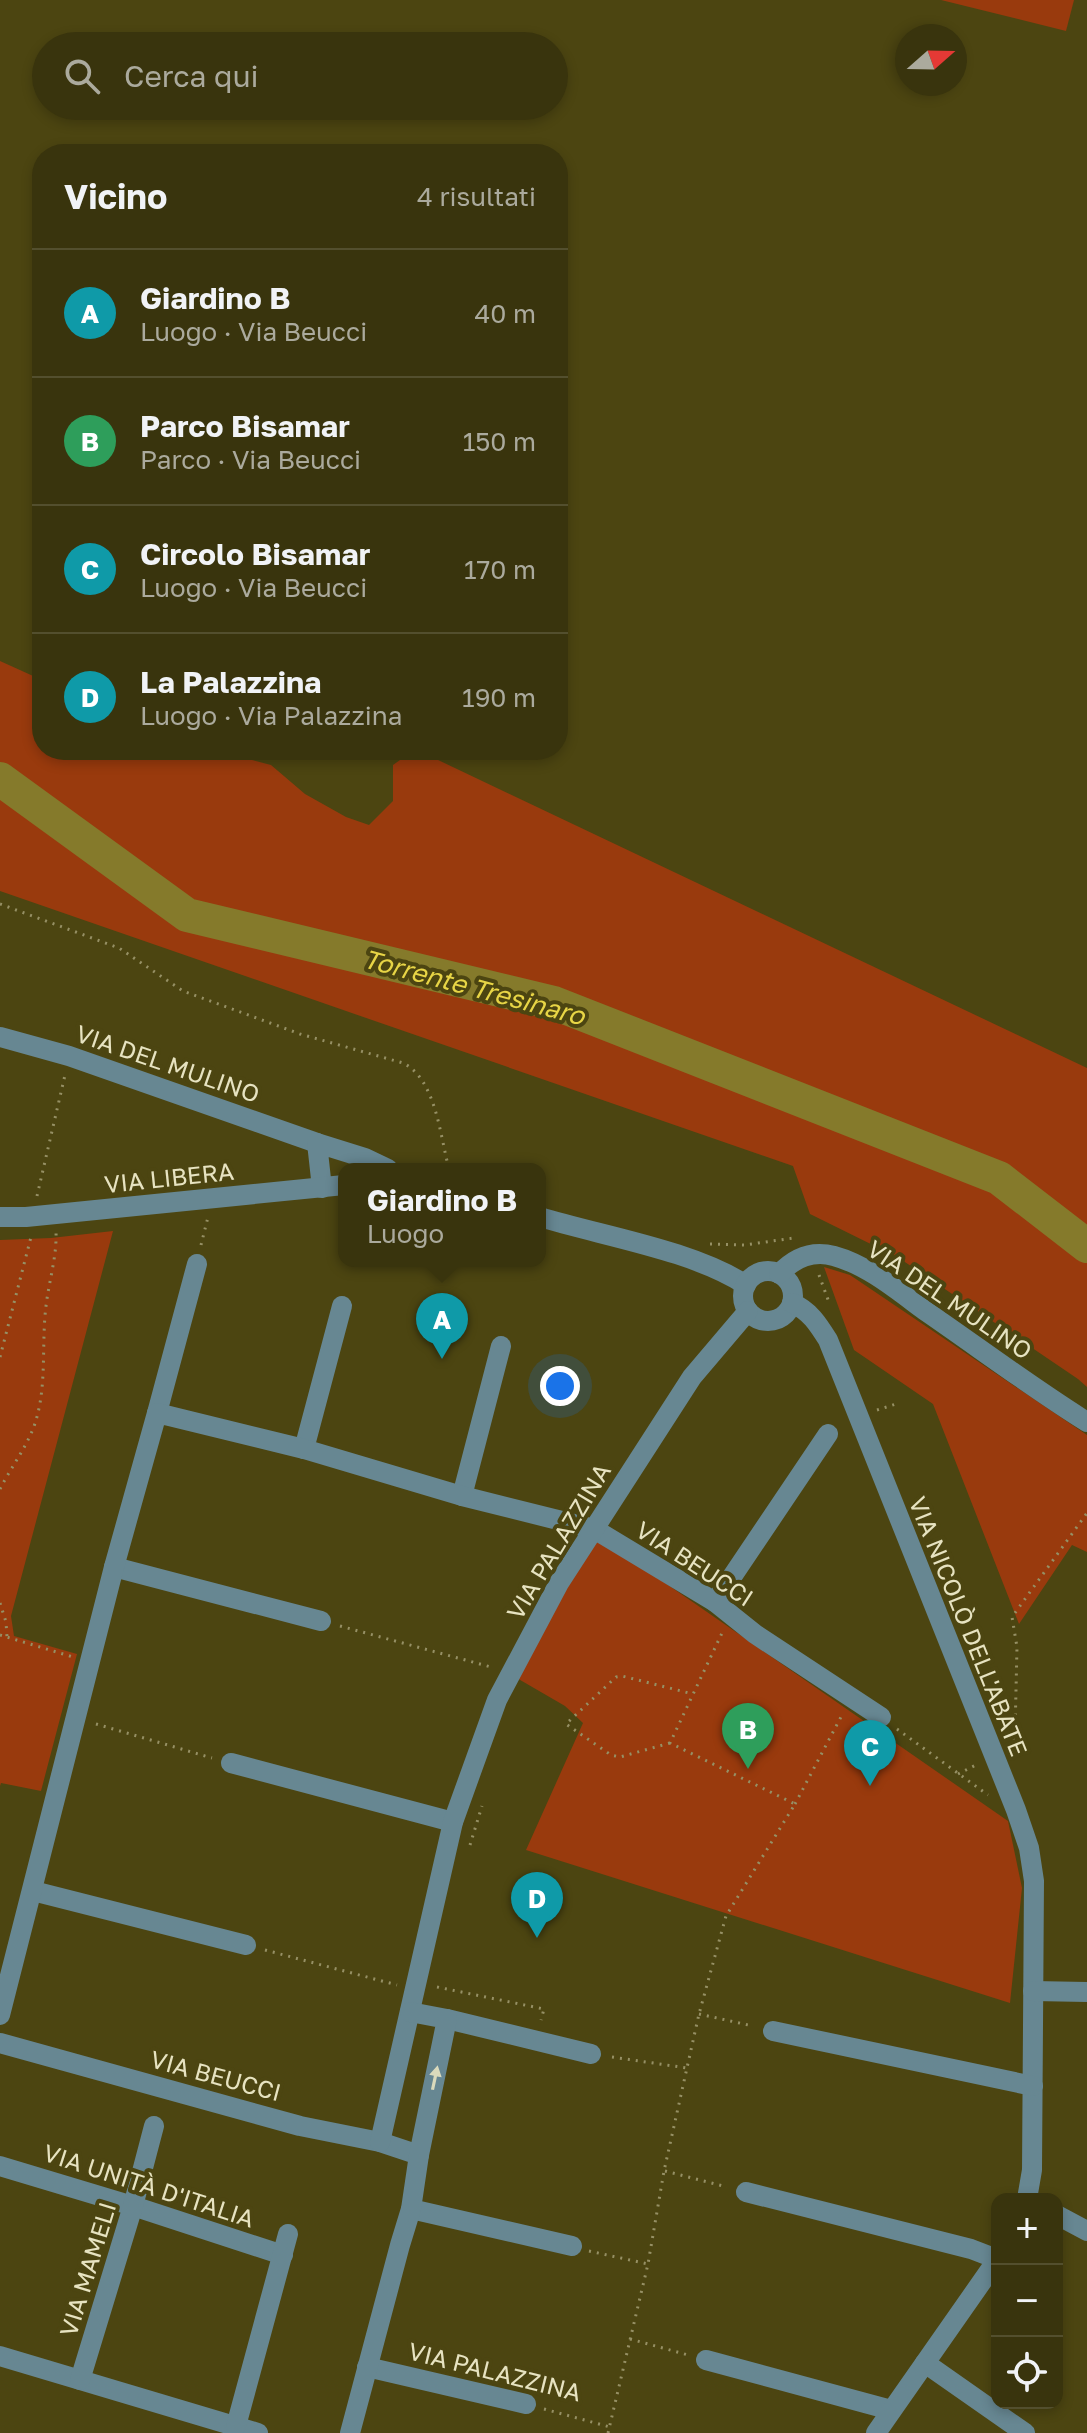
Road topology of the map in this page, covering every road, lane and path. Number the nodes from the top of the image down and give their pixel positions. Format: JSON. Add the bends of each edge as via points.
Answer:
{"nodes":[{"id":1,"x":0,"y":904,"type":"edge"},
{"id":2,"x":0,"y":1037,"type":"edge"},
{"id":3,"x":69,"y":1056,"type":"junction"},
{"id":4,"x":317,"y":1143,"type":"junction"},
{"id":5,"x":375,"y":1163,"type":"edge"},
{"id":6,"x":447,"y":1163,"type":"edge"},
{"id":7,"x":338,"y":1186,"type":"edge"},
{"id":8,"x":322,"y":1188,"type":"junction"},
{"id":9,"x":213,"y":1198,"type":"junction"},
{"id":10,"x":36,"y":1201,"type":"dead end"},
{"id":11,"x":0,"y":1217,"type":"edge"},
{"id":12,"x":546,"y":1219,"type":"edge"},
{"id":13,"x":56,"y":1227,"type":"dead end"},
{"id":14,"x":33,"y":1230,"type":"dead end"},
{"id":15,"x":800,"y":1237,"type":"dead end"},
{"id":16,"x":702,"y":1243,"type":"dead end"},
{"id":17,"x":197,"y":1264,"type":"joint"},
{"id":18,"x":779,"y":1274,"type":"junction"},
{"id":19,"x":746,"y":1285,"type":"junction"},
{"id":20,"x":792,"y":1303,"type":"junction"},
{"id":21,"x":342,"y":1306,"type":"dead end"},
{"id":22,"x":748,"y":1311,"type":"junction"},
{"id":23,"x":501,"y":1346,"type":"dead end"},
{"id":24,"x":0,"y":1357,"type":"edge"},
{"id":25,"x":157,"y":1413,"type":"junction"},
{"id":26,"x":1087,"y":1422,"type":"edge"},
{"id":27,"x":828,"y":1434,"type":"dead end"},
{"id":28,"x":304,"y":1449,"type":"junction"},
{"id":29,"x":0,"y":1489,"type":"edge"},
{"id":30,"x":462,"y":1496,"type":"junction"},
{"id":31,"x":1087,"y":1513,"type":"edge"},
{"id":32,"x":594,"y":1529,"type":"junction"},
{"id":33,"x":114,"y":1567,"type":"junction"},
{"id":34,"x":0,"y":1603,"type":"edge"},
{"id":35,"x":723,"y":1609,"type":"junction"},
{"id":36,"x":321,"y":1621,"type":"joint"},
{"id":37,"x":0,"y":1635,"type":"edge"},
{"id":38,"x":7,"y":1637,"type":"junction"},
{"id":39,"x":74,"y":1657,"type":"dead end"},
{"id":40,"x":512,"y":1672,"type":"junction"},
{"id":41,"x":693,"y":1694,"type":"junction"},
{"id":42,"x":851,"y":1698,"type":"junction"},
{"id":43,"x":881,"y":1717,"type":"joint"},
{"id":44,"x":76,"y":1719,"type":"junction"},
{"id":45,"x":670,"y":1743,"type":"junction"},
{"id":46,"x":993,"y":1756,"type":"junction"},
{"id":47,"x":231,"y":1763,"type":"joint"},
{"id":48,"x":958,"y":1774,"type":"junction"},
{"id":49,"x":484,"y":1799,"type":"dead end"},
{"id":50,"x":795,"y":1804,"type":"junction"},
{"id":51,"x":1016,"y":1810,"type":"junction"},
{"id":52,"x":453,"y":1822,"type":"junction"},
{"id":53,"x":470,"y":1846,"type":"dead end"},
{"id":54,"x":33,"y":1891,"type":"junction"},
{"id":55,"x":246,"y":1945,"type":"joint"},
{"id":56,"x":424,"y":1988,"type":"junction"},
{"id":57,"x":1033,"y":1991,"type":"junction"},
{"id":58,"x":1087,"y":1992,"type":"edge"},
{"id":59,"x":410,"y":2012,"type":"junction"},
{"id":60,"x":699,"y":2014,"type":"junction"},
{"id":61,"x":0,"y":2015,"type":"edge"},
{"id":62,"x":447,"y":2019,"type":"junction"},
{"id":63,"x":773,"y":2031,"type":"joint"},
{"id":64,"x":534,"y":2041,"type":"junction"},
{"id":65,"x":0,"y":2043,"type":"edge"},
{"id":66,"x":591,"y":2054,"type":"joint"},
{"id":67,"x":687,"y":2068,"type":"junction"},
{"id":68,"x":1033,"y":2086,"type":"junction"},
{"id":69,"x":154,"y":2126,"type":"dead end"},
{"id":70,"x":380,"y":2142,"type":"junction"},
{"id":71,"x":419,"y":2155,"type":"junction"},
{"id":72,"x":0,"y":2166,"type":"edge"},
{"id":73,"x":664,"y":2171,"type":"junction"},
{"id":74,"x":746,"y":2192,"type":"joint"},
{"id":75,"x":1028,"y":2193,"type":"edge"},
{"id":76,"x":133,"y":2206,"type":"junction"},
{"id":77,"x":411,"y":2209,"type":"junction"},
{"id":78,"x":1063,"y":2218,"type":"edge"},
{"id":79,"x":1087,"y":2231,"type":"edge"},
{"id":80,"x":288,"y":2234,"type":"dead end"},
{"id":81,"x":572,"y":2246,"type":"joint"},
{"id":82,"x":283,"y":2255,"type":"junction"},
{"id":83,"x":991,"y":2257,"type":"edge"},
{"id":84,"x":648,"y":2264,"type":"junction"},
{"id":85,"x":994,"y":2265,"type":"edge"},
{"id":86,"x":630,"y":2339,"type":"junction"},
{"id":87,"x":0,"y":2356,"type":"edge"},
{"id":88,"x":706,"y":2360,"type":"joint"},
{"id":89,"x":925,"y":2363,"type":"junction"},
{"id":90,"x":367,"y":2367,"type":"junction"},
{"id":91,"x":80,"y":2380,"type":"junction"},
{"id":92,"x":526,"y":2404,"type":"joint"},
{"id":93,"x":891,"y":2410,"type":"junction"},
{"id":94,"x":236,"y":2426,"type":"junction"},
{"id":95,"x":610,"y":2427,"type":"junction"},
{"id":96,"x":258,"y":2433,"type":"edge"},
{"id":97,"x":350,"y":2433,"type":"edge"},
{"id":98,"x":608,"y":2433,"type":"edge"},
{"id":99,"x":876,"y":2433,"type":"edge"},
{"id":100,"x":1025,"y":2433,"type":"edge"}],
"edges":[{"from":1,"to":6,"type":"path","via":[[119,948],[183,991],[314,1039],[412,1067],[428,1087]]},
{"from":2,"to":3,"type":"street","name":"VIA DEL MULINO"},
{"from":3,"to":4,"type":"street","name":"VIA DEL MULINO"},
{"from":3,"to":10,"type":"path"},
{"from":4,"to":5,"type":"street","name":"VIA DEL MULINO"},
{"from":4,"to":8,"type":"street"},
{"from":7,"to":8,"type":"street","name":"VIA LIBERA"},
{"from":8,"to":9,"type":"street","name":"VIA LIBERA"},
{"from":9,"to":11,"type":"street","name":"VIA LIBERA"},
{"from":9,"to":17,"type":"path"},
{"from":12,"to":19,"type":"street","via":[[662,1250]]},
{"from":13,"to":29,"type":"path","via":[[39,1409]]},
{"from":14,"to":24,"type":"path"},
{"from":15,"to":16,"type":"path","via":[[744,1245]]},
{"from":17,"to":25,"type":"street"},
{"from":18,"to":19,"type":"street","via":[[764,1272]]},
{"from":18,"to":20,"type":"street","via":[[789,1283]]},
{"from":18,"to":26,"type":"street","name":"VIA DEL MULINO","via":[[789,1263],[812,1254],[852,1263]]},
{"from":19,"to":22,"type":"street","via":[[743,1301]]},
{"from":20,"to":22,"type":"street","via":[[776,1320],[760,1320]]},
{"from":20,"to":46,"type":"street","name":"VIA NICOLÒ DELL'ABATE","via":[[809,1312],[828,1340]]},
{"from":21,"to":28,"type":"street"},
{"from":22,"to":32,"type":"street","name":"VIA PALAZZINA","via":[[692,1377]]},
{"from":23,"to":30,"type":"street"},
{"from":25,"to":28,"type":"street","name":"VIA BEUCCI"},
{"from":25,"to":33,"type":"street"},
{"from":27,"to":35,"type":"street"},
{"from":28,"to":30,"type":"street","name":"VIA BEUCCI"},
{"from":30,"to":32,"type":"street","name":"VIA BEUCCI"},
{"from":31,"to":46,"type":"path","via":[[1012,1617],[1017,1647],[1014,1742]]},
{"from":32,"to":35,"type":"street","name":"VIA BEUCCI"},
{"from":32,"to":40,"type":"street","name":"VIA PALAZZINA"},
{"from":33,"to":36,"type":"street"},
{"from":33,"to":44,"type":"street"},
{"from":34,"to":38,"type":"path"},
{"from":35,"to":41,"type":"path"},
{"from":35,"to":42,"type":"street","name":"VIA BEUCCI"},
{"from":36,"to":40,"type":"path"},
{"from":37,"to":38,"type":"path"},
{"from":38,"to":39,"type":"path"},
{"from":40,"to":52,"type":"street","name":"VIA PALAZZINA","via":[[484,1732]]},
{"from":41,"to":45,"type":"path"},
{"from":41,"to":45,"type":"path","via":[[616,1677],[566,1724],[620,1757]]},
{"from":42,"to":43,"type":"street","name":"VIA BEUCCI"},
{"from":42,"to":50,"type":"path"},
{"from":43,"to":48,"type":"path"},
{"from":44,"to":47,"type":"path"},
{"from":44,"to":54,"type":"street"},
{"from":45,"to":50,"type":"path"},
{"from":46,"to":48,"type":"path"},
{"from":46,"to":51,"type":"street","name":"VIA NICOLÒ DELL'ABATE"},
{"from":47,"to":52,"type":"street"},
{"from":48,"to":51,"type":"path"},
{"from":49,"to":53,"type":"path"},
{"from":50,"to":60,"type":"path","via":[[726,1916]]},
{"from":51,"to":57,"type":"street","name":"VIA NICOLÒ DELL'ABATE","via":[[1034,1881]]},
{"from":52,"to":56,"type":"street","name":"VIA PALAZZINA"},
{"from":54,"to":55,"type":"street"},
{"from":54,"to":61,"type":"street"},
{"from":55,"to":56,"type":"path"},
{"from":56,"to":59,"type":"street","name":"VIA PALAZZINA"},
{"from":56,"to":64,"type":"path","via":[[544,2009]]},
{"from":57,"to":58,"type":"street"},
{"from":57,"to":68,"type":"street","name":"VIA NICOLÒ DELL'ABATE"},
{"from":59,"to":62,"type":"street"},
{"from":59,"to":70,"type":"street","name":"VIA PALAZZINA"},
{"from":60,"to":63,"type":"path"},
{"from":60,"to":67,"type":"path"},
{"from":62,"to":64,"type":"street"},
{"from":71,"to":62,"type":"street","one_way":true},
{"from":63,"to":68,"type":"street"},
{"from":64,"to":66,"type":"street"},
{"from":65,"to":70,"type":"street","name":"VIA BEUCCI","via":[[300,2126]]},
{"from":66,"to":67,"type":"path"},
{"from":67,"to":73,"type":"path"},
{"from":68,"to":75,"type":"street","name":"VIA NICOLÒ DELL'ABATE"},
{"from":69,"to":76,"type":"street","name":"VIA MAMELI"},
{"from":70,"to":71,"type":"street","name":"VIA BEUCCI"},
{"from":71,"to":77,"type":"street"},
{"from":72,"to":76,"type":"street","name":"VIA UNITÀ D'ITALIA"},
{"from":73,"to":74,"type":"path"},
{"from":73,"to":84,"type":"path"},
{"from":74,"to":83,"type":"street"},
{"from":76,"to":82,"type":"street","name":"VIA UNITÀ D'ITALIA"},
{"from":76,"to":91,"type":"street","name":"VIA MAMELI"},
{"from":77,"to":81,"type":"street"},
{"from":77,"to":90,"type":"street"},
{"from":78,"to":79,"type":"street"},
{"from":80,"to":82,"type":"street"},
{"from":81,"to":84,"type":"path"},
{"from":82,"to":94,"type":"street"},
{"from":84,"to":86,"type":"path"},
{"from":85,"to":89,"type":"street"},
{"from":86,"to":88,"type":"path"},
{"from":86,"to":95,"type":"path"},
{"from":87,"to":91,"type":"street"},
{"from":88,"to":93,"type":"street"},
{"from":89,"to":93,"type":"street"},
{"from":89,"to":100,"type":"street"},
{"from":90,"to":92,"type":"street","name":"VIA PALAZZINA"},
{"from":90,"to":97,"type":"street"},
{"from":91,"to":94,"type":"street"},
{"from":92,"to":95,"type":"path","name":"VIA PALAZZINA"},
{"from":93,"to":99,"type":"street"},
{"from":94,"to":96,"type":"street"},
{"from":95,"to":98,"type":"path"}]}
